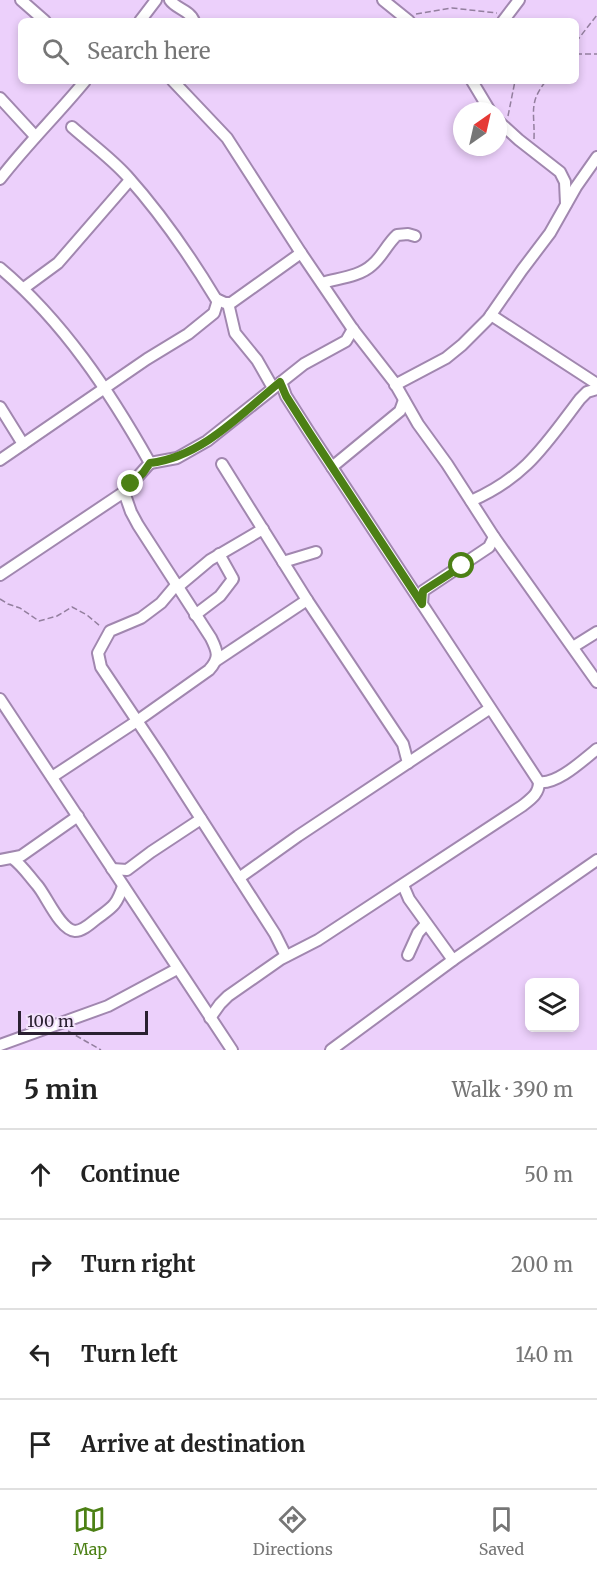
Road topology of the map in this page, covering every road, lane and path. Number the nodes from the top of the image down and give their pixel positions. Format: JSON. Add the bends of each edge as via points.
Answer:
{"nodes":[{"id":1,"x":21,"y":0,"type":"edge"},
{"id":2,"x":34,"y":0,"type":"edge"},
{"id":3,"x":156,"y":0,"type":"edge"},
{"id":4,"x":170,"y":0,"type":"edge"},
{"id":5,"x":383,"y":0,"type":"edge"},
{"id":6,"x":519,"y":0,"type":"edge"},
{"id":7,"x":597,"y":15,"type":"edge"},
{"id":8,"x":41,"y":18,"type":"edge"},
{"id":9,"x":142,"y":18,"type":"edge"},
{"id":10,"x":194,"y":18,"type":"edge"},
{"id":11,"x":406,"y":18,"type":"edge"},
{"id":12,"x":411,"y":18,"type":"edge"},
{"id":13,"x":505,"y":18,"type":"edge"},
{"id":14,"x":579,"y":38,"type":"edge"},
{"id":15,"x":579,"y":54,"type":"edge"},
{"id":16,"x":597,"y":54,"type":"edge"},
{"id":17,"x":83,"y":84,"type":"edge"},
{"id":18,"x":176,"y":84,"type":"edge"},
{"id":19,"x":474,"y":84,"type":"edge"},
{"id":20,"x":514,"y":84,"type":"edge"},
{"id":21,"x":543,"y":84,"type":"edge"},
{"id":22,"x":0,"y":98,"type":"edge"},
{"id":23,"x":485,"y":102,"type":"edge"},
{"id":24,"x":507,"y":108,"type":"edge"},
{"id":25,"x":72,"y":127,"type":"dead end"},
{"id":26,"x":507,"y":129,"type":"edge"},
{"id":27,"x":35,"y":136,"type":"junction"},
{"id":28,"x":533,"y":152,"type":"junction"},
{"id":29,"x":597,"y":157,"type":"edge"},
{"id":30,"x":0,"y":179,"type":"edge"},
{"id":31,"x":130,"y":180,"type":"junction"},
{"id":32,"x":566,"y":207,"type":"junction"},
{"id":33,"x":415,"y":236,"type":"dead end"},
{"id":34,"x":301,"y":253,"type":"junction"},
{"id":35,"x":0,"y":268,"type":"edge"},
{"id":36,"x":322,"y":284,"type":"junction"},
{"id":37,"x":24,"y":288,"type":"junction"},
{"id":38,"x":223,"y":301,"type":"junction"},
{"id":39,"x":491,"y":315,"type":"junction"},
{"id":40,"x":353,"y":329,"type":"junction"},
{"id":41,"x":277,"y":385,"type":"junction"},
{"id":42,"x":395,"y":385,"type":"junction"},
{"id":43,"x":597,"y":387,"type":"edge"},
{"id":44,"x":105,"y":388,"type":"junction"},
{"id":45,"x":404,"y":400,"type":"junction"},
{"id":46,"x":0,"y":407,"type":"edge"},
{"id":47,"x":23,"y":444,"type":"junction"},
{"id":48,"x":0,"y":460,"type":"edge"},
{"id":49,"x":150,"y":463,"type":"junction"},
{"id":50,"x":222,"y":464,"type":"dead end"},
{"id":51,"x":332,"y":467,"type":"junction"},
{"id":52,"x":124,"y":492,"type":"junction"},
{"id":53,"x":471,"y":501,"type":"junction"},
{"id":54,"x":263,"y":529,"type":"junction"},
{"id":55,"x":494,"y":537,"type":"junction"},
{"id":56,"x":316,"y":552,"type":"dead end"},
{"id":57,"x":219,"y":554,"type":"junction"},
{"id":58,"x":283,"y":562,"type":"junction"},
{"id":59,"x":0,"y":575,"type":"edge"},
{"id":60,"x":178,"y":585,"type":"junction"},
{"id":61,"x":0,"y":598,"type":"edge"},
{"id":62,"x":307,"y":600,"type":"junction"},
{"id":63,"x":422,"y":604,"type":"junction"},
{"id":64,"x":195,"y":615,"type":"junction"},
{"id":65,"x":110,"y":631,"type":"junction"},
{"id":66,"x":597,"y":632,"type":"edge"},
{"id":67,"x":573,"y":647,"type":"junction"},
{"id":68,"x":217,"y":660,"type":"junction"},
{"id":69,"x":597,"y":682,"type":"edge"},
{"id":70,"x":0,"y":699,"type":"edge"},
{"id":71,"x":489,"y":709,"type":"junction"},
{"id":72,"x":137,"y":720,"type":"junction"},
{"id":73,"x":597,"y":749,"type":"edge"},
{"id":74,"x":408,"y":763,"type":"junction"},
{"id":75,"x":51,"y":777,"type":"junction"},
{"id":76,"x":539,"y":782,"type":"junction"},
{"id":77,"x":78,"y":816,"type":"junction"},
{"id":78,"x":201,"y":819,"type":"junction"},
{"id":79,"x":12,"y":858,"type":"junction"},
{"id":80,"x":0,"y":860,"type":"edge"},
{"id":81,"x":597,"y":861,"type":"edge"},
{"id":82,"x":112,"y":869,"type":"junction"},
{"id":83,"x":239,"y":878,"type":"junction"},
{"id":84,"x":403,"y":885,"type":"junction"},
{"id":85,"x":123,"y":886,"type":"junction"},
{"id":86,"x":426,"y":924,"type":"junction"},
{"id":87,"x":408,"y":955,"type":"dead end"},
{"id":88,"x":286,"y":956,"type":"junction"},
{"id":89,"x":453,"y":960,"type":"junction"},
{"id":90,"x":177,"y":969,"type":"junction"},
{"id":91,"x":210,"y":1018,"type":"junction"},
{"id":92,"x":56,"y":1025,"type":"junction"},
{"id":93,"x":0,"y":1045,"type":"edge"},
{"id":94,"x":101,"y":1050,"type":"edge"},
{"id":95,"x":232,"y":1050,"type":"edge"},
{"id":96,"x":331,"y":1050,"type":"edge"}],
"edges":[{"from":1,"to":8,"type":"street"},
{"from":2,"to":8,"type":"street"},
{"from":3,"to":9,"type":"street"},
{"from":4,"to":10,"type":"street"},
{"from":5,"to":11,"type":"street"},
{"from":6,"to":13,"type":"street"},
{"from":7,"to":14,"type":"path"},
{"from":12,"to":13,"type":"path","via":[[452,8]]},
{"from":15,"to":16,"type":"path"},
{"from":17,"to":27,"type":"street"},
{"from":18,"to":34,"type":"street","via":[[227,138]]},
{"from":19,"to":23,"type":"street"},
{"from":20,"to":24,"type":"path"},
{"from":21,"to":28,"type":"path","via":[[532,108]]},
{"from":22,"to":27,"type":"street"},
{"from":25,"to":31,"type":"street"},
{"from":26,"to":28,"type":"street"},
{"from":27,"to":30,"type":"street"},
{"from":28,"to":32,"type":"street","via":[[563,176]]},
{"from":29,"to":32,"type":"street"},
{"from":31,"to":37,"type":"street","via":[[58,263]]},
{"from":31,"to":38,"type":"street"},
{"from":32,"to":39,"type":"street"},
{"from":33,"to":36,"type":"street","via":[[397,235],[367,270]]},
{"from":34,"to":36,"type":"street"},
{"from":34,"to":38,"type":"street","via":[[231,303]]},
{"from":35,"to":37,"type":"street"},
{"from":36,"to":40,"type":"street"},
{"from":37,"to":44,"type":"street"},
{"from":38,"to":41,"type":"street","via":[[235,333]]},
{"from":38,"to":44,"type":"street","via":[[188,334]]},
{"from":39,"to":42,"type":"street","via":[[446,358]]},
{"from":39,"to":43,"type":"street"},
{"from":40,"to":41,"type":"street","via":[[346,341],[304,364]]},
{"from":40,"to":42,"type":"street"},
{"from":41,"to":49,"type":"street","via":[[207,441],[177,458]]},
{"from":41,"to":51,"type":"street"},
{"from":42,"to":45,"type":"street"},
{"from":43,"to":53,"type":"street","via":[[580,399],[530,463],[508,481]]},
{"from":44,"to":47,"type":"street"},
{"from":44,"to":49,"type":"street"},
{"from":45,"to":51,"type":"street","via":[[400,411]]},
{"from":45,"to":53,"type":"street"},
{"from":46,"to":47,"type":"street"},
{"from":47,"to":48,"type":"street"},
{"from":49,"to":52,"type":"street"},
{"from":50,"to":54,"type":"street"},
{"from":51,"to":63,"type":"street"},
{"from":52,"to":59,"type":"street"},
{"from":52,"to":60,"type":"street","via":[[134,519]]},
{"from":53,"to":55,"type":"street"},
{"from":54,"to":57,"type":"street"},
{"from":54,"to":58,"type":"street"},
{"from":55,"to":63,"type":"street","via":[[489,547],[423,591]]},
{"from":55,"to":67,"type":"street"},
{"from":56,"to":58,"type":"street"},
{"from":57,"to":60,"type":"street"},
{"from":57,"to":64,"type":"street","via":[[233,579],[220,596]]},
{"from":58,"to":62,"type":"street"},
{"from":60,"to":64,"type":"street"},
{"from":60,"to":65,"type":"street","via":[[141,618]]},
{"from":61,"to":65,"type":"path","via":[[39,621],[72,607]]},
{"from":62,"to":68,"type":"street"},
{"from":62,"to":74,"type":"street","via":[[402,744]]},
{"from":63,"to":71,"type":"street"},
{"from":64,"to":68,"type":"street","via":[[216,648]]},
{"from":65,"to":72,"type":"street","via":[[98,653],[101,667]]},
{"from":66,"to":67,"type":"street"},
{"from":67,"to":69,"type":"street"},
{"from":68,"to":72,"type":"street","via":[[209,670]]},
{"from":70,"to":75,"type":"street"},
{"from":71,"to":74,"type":"street"},
{"from":71,"to":76,"type":"street"},
{"from":72,"to":75,"type":"street"},
{"from":72,"to":78,"type":"street"},
{"from":73,"to":76,"type":"street","via":[[559,777]]},
{"from":74,"to":83,"type":"street"},
{"from":75,"to":77,"type":"street"},
{"from":76,"to":84,"type":"street","via":[[533,798]]},
{"from":77,"to":79,"type":"street","via":[[21,856]]},
{"from":77,"to":82,"type":"street"},
{"from":78,"to":82,"type":"street","via":[[127,870]]},
{"from":78,"to":83,"type":"street"},
{"from":79,"to":80,"type":"street"},
{"from":79,"to":85,"type":"street","via":[[39,886],[60,920],[76,931],[111,909]]},
{"from":81,"to":89,"type":"street"},
{"from":82,"to":85,"type":"street"},
{"from":83,"to":88,"type":"street"},
{"from":84,"to":86,"type":"street"},
{"from":84,"to":88,"type":"street"},
{"from":85,"to":90,"type":"street"},
{"from":86,"to":87,"type":"street"},
{"from":86,"to":89,"type":"street"},
{"from":88,"to":91,"type":"street","via":[[228,996]]},
{"from":89,"to":96,"type":"street"},
{"from":90,"to":91,"type":"street"},
{"from":90,"to":92,"type":"street","via":[[108,1006]]},
{"from":91,"to":95,"type":"street"},
{"from":92,"to":93,"type":"street"},
{"from":92,"to":94,"type":"path"}]}
